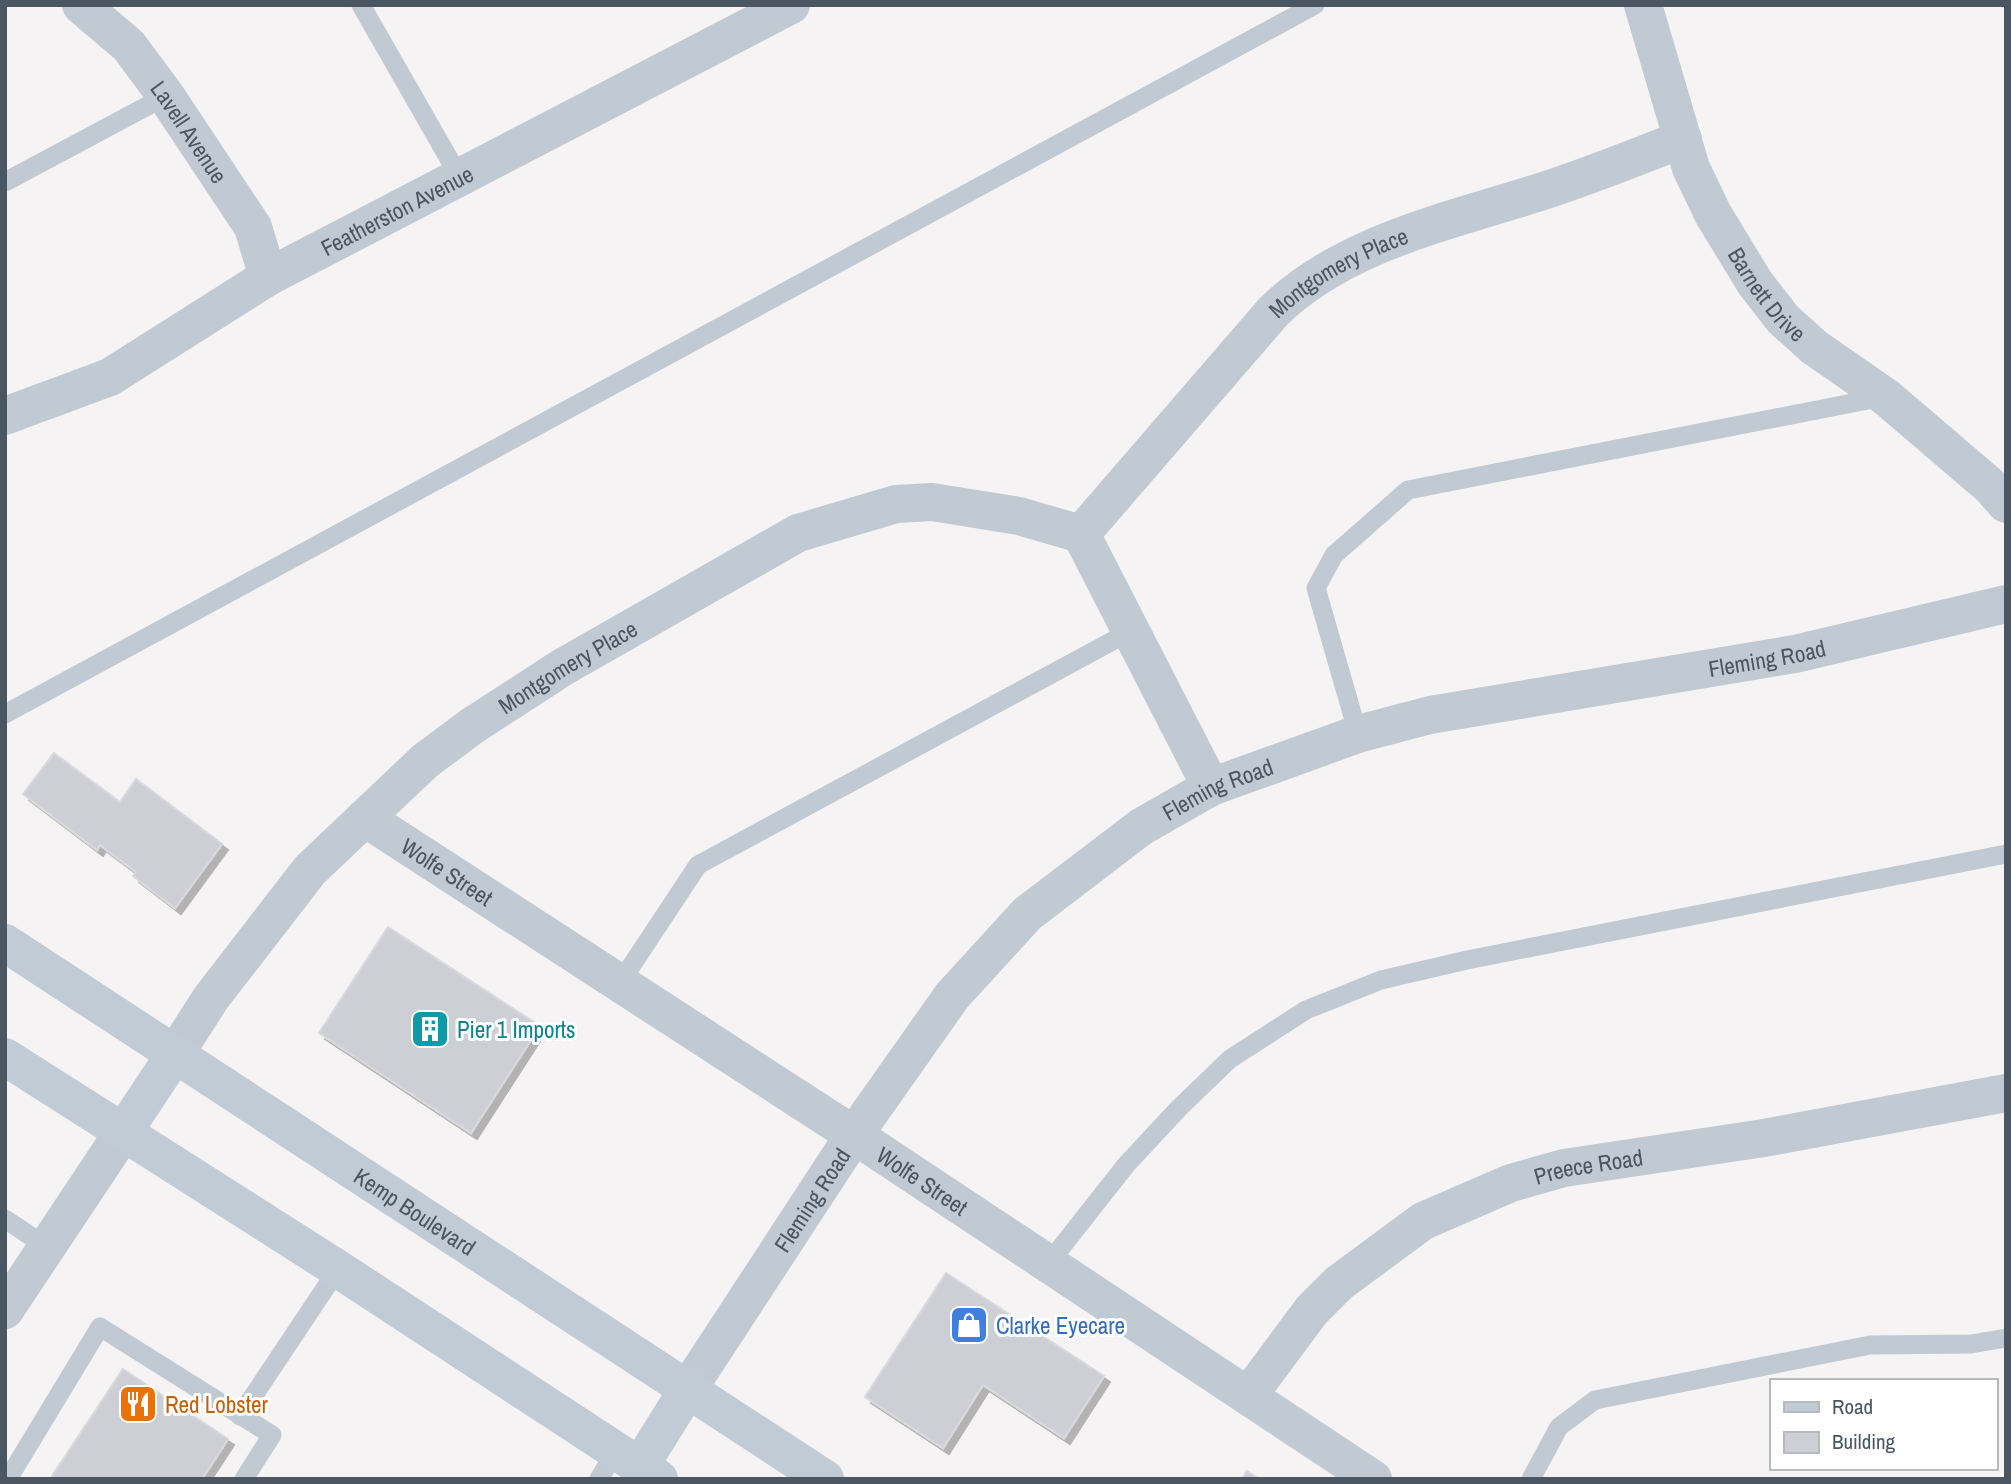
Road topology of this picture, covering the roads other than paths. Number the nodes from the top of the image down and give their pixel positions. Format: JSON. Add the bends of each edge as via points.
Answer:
{"nodes":[{"id":1,"x":81,"y":5,"type":"edge"},
{"id":2,"x":361,"y":5,"type":"edge"},
{"id":3,"x":1315,"y":5,"type":"edge"},
{"id":4,"x":1643,"y":5,"type":"edge"},
{"id":5,"x":773,"y":10,"type":"edge"},
{"id":6,"x":166,"y":96,"type":"junction"},
{"id":7,"x":1683,"y":139,"type":"junction"},
{"id":8,"x":460,"y":178,"type":"junction"},
{"id":9,"x":5,"y":182,"type":"edge"},
{"id":10,"x":268,"y":277,"type":"junction"},
{"id":11,"x":1886,"y":397,"type":"junction"},
{"id":12,"x":5,"y":416,"type":"edge"},
{"id":13,"x":2006,"y":504,"type":"edge"},
{"id":14,"x":1081,"y":534,"type":"junction"},
{"id":15,"x":2006,"y":604,"type":"edge"},
{"id":16,"x":1131,"y":631,"type":"junction"},
{"id":17,"x":5,"y":714,"type":"edge"},
{"id":18,"x":1358,"y":734,"type":"junction"},
{"id":19,"x":1211,"y":788,"type":"junction"},
{"id":20,"x":365,"y":818,"type":"junction"},
{"id":21,"x":2006,"y":854,"type":"edge"},
{"id":22,"x":5,"y":943,"type":"edge"},
{"id":23,"x":620,"y":983,"type":"junction"},
{"id":24,"x":175,"y":1054,"type":"junction"},
{"id":25,"x":5,"y":1058,"type":"edge"},
{"id":26,"x":2006,"y":1093,"type":"edge"},
{"id":27,"x":124,"y":1131,"type":"junction"},
{"id":28,"x":854,"y":1135,"type":"junction"},
{"id":29,"x":5,"y":1219,"type":"edge"},
{"id":30,"x":47,"y":1247,"type":"junction"},
{"id":31,"x":1048,"y":1264,"type":"junction"},
{"id":32,"x":338,"y":1269,"type":"junction"},
{"id":33,"x":5,"y":1310,"type":"edge"},
{"id":34,"x":2006,"y":1338,"type":"edge"},
{"id":35,"x":688,"y":1389,"type":"junction"},
{"id":36,"x":1248,"y":1396,"type":"junction"},
{"id":37,"x":240,"y":1416,"type":"junction"},
{"id":38,"x":638,"y":1472,"type":"edge"},
{"id":39,"x":8,"y":1479,"type":"edge"},
{"id":40,"x":244,"y":1479,"type":"edge"},
{"id":41,"x":825,"y":1479,"type":"edge"},
{"id":42,"x":1373,"y":1479,"type":"edge"},
{"id":43,"x":1531,"y":1479,"type":"edge"}],
"edges":[{"from":1,"to":6,"type":"street","name":"Lavell Avenue","via":[[129,46]]},
{"from":2,"to":8,"type":"lane"},
{"from":3,"to":17,"type":"lane"},
{"from":4,"to":7,"type":"street","name":"Barnett Drive"},
{"from":5,"to":8,"type":"street","name":"Featherston Avenue"},
{"from":6,"to":9,"type":"lane"},
{"from":6,"to":10,"type":"street","name":"Lavell Avenue","via":[[253,227]]},
{"from":7,"to":11,"type":"street","name":"Barnett Drive","via":[[1713,214],[1783,319],[1814,347]]},
{"from":7,"to":14,"type":"street","name":"Montgomery Place","via":[[1393,240],[1322,272],[1273,312]]},
{"from":8,"to":10,"type":"street","name":"Featherston Avenue"},
{"from":10,"to":12,"type":"street","name":"Featherston Avenue","via":[[110,377]]},
{"from":11,"to":13,"type":"street","name":"Barnett Drive"},
{"from":11,"to":18,"type":"lane","via":[[1408,490],[1334,555],[1316,588]]},
{"from":14,"to":16,"type":"street"},
{"from":14,"to":20,"type":"street","name":"Montgomery Place","via":[[1019,516],[932,502],[896,504],[798,533],[563,667],[472,726],[425,761]]},
{"from":15,"to":18,"type":"street","name":"Fleming Road","via":[[1795,654],[1430,715]]},
{"from":16,"to":19,"type":"street"},
{"from":16,"to":23,"type":"lane","via":[[698,865]]},
{"from":18,"to":19,"type":"street","name":"Fleming Road"},
{"from":19,"to":28,"type":"street","name":"Fleming Road","via":[[1141,827],[1027,915],[952,996]]},
{"from":20,"to":23,"type":"street","name":"Wolfe Street"},
{"from":20,"to":24,"type":"street","name":"Montgomery Place","via":[[310,870],[211,998]]},
{"from":21,"to":31,"type":"lane","via":[[1467,960],[1381,980],[1306,1010],[1230,1059],[1179,1108],[1126,1165]]},
{"from":22,"to":24,"type":"main road","name":"Kemp Boulevard"},
{"from":23,"to":28,"type":"street","name":"Wolfe Street"},
{"from":24,"to":27,"type":"main road"},
{"from":24,"to":35,"type":"main road","name":"Kemp Boulevard"},
{"from":25,"to":27,"type":"main road"},
{"from":26,"to":36,"type":"street","name":"Preece Road","via":[[1764,1138],[1563,1168],[1511,1183],[1423,1221],[1339,1283],[1312,1310]]},
{"from":27,"to":30,"type":"street"},
{"from":27,"to":32,"type":"main road"},
{"from":28,"to":31,"type":"street","name":"Wolfe Street"},
{"from":28,"to":35,"type":"street","name":"Fleming Road"},
{"from":29,"to":30,"type":"lane"},
{"from":30,"to":33,"type":"street"},
{"from":31,"to":36,"type":"street","name":"Wolfe Street"},
{"from":32,"to":37,"type":"lane"},
{"from":32,"to":38,"type":"main road"},
{"from":34,"to":43,"type":"lane","via":[[1971,1344],[1870,1345],[1595,1400],[1559,1427]]},
{"from":35,"to":38,"type":"main road"},
{"from":35,"to":41,"type":"main road","name":"Kemp Boulevard"},
{"from":36,"to":42,"type":"street","name":"Wolfe Street"},
{"from":37,"to":39,"type":"lane","via":[[100,1327]]},
{"from":37,"to":40,"type":"lane","via":[[272,1435]]}]}
